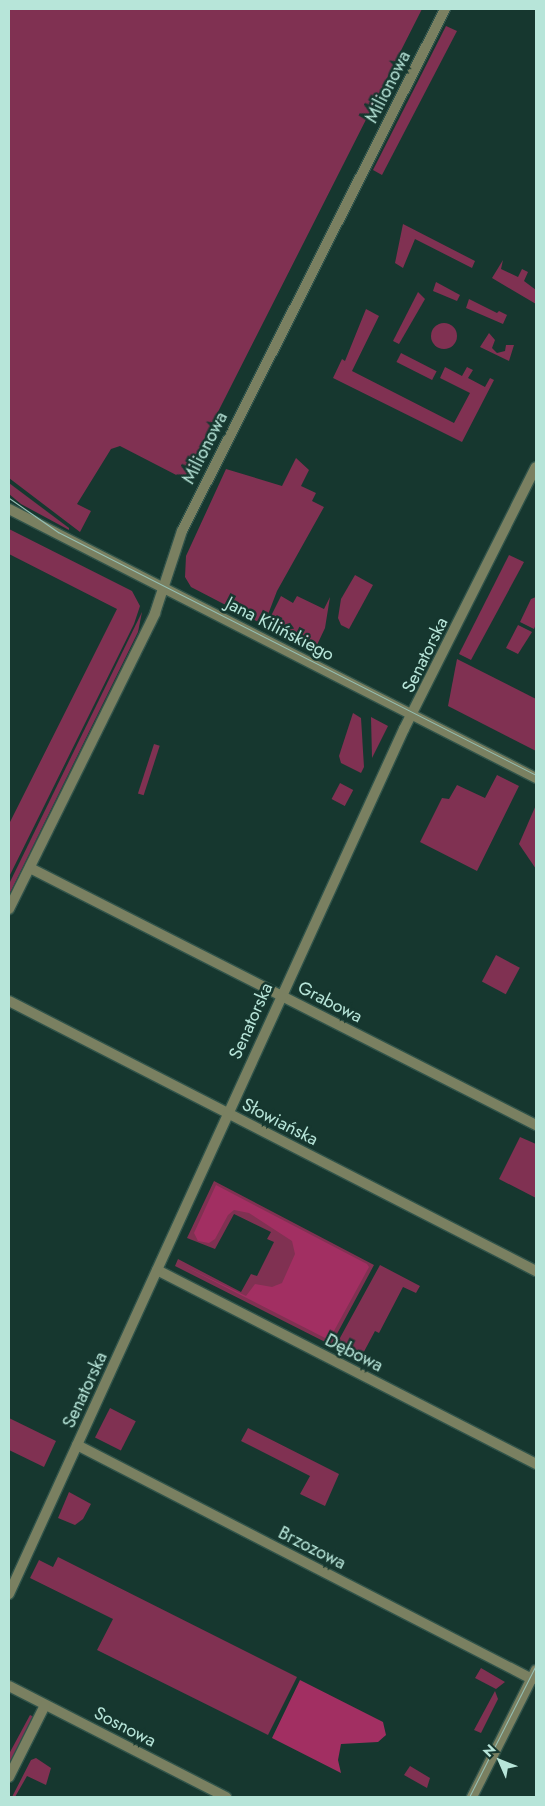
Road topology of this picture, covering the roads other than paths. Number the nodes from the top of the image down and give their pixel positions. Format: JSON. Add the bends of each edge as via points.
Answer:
{"nodes":[{"id":1,"x":445,"y":9,"type":"edge"},
{"id":2,"x":536,"y":467,"type":"edge"},
{"id":3,"x":9,"y":509,"type":"edge"},
{"id":4,"x":164,"y":589,"type":"junction"},
{"id":5,"x":412,"y":715,"type":"junction"},
{"id":6,"x":536,"y":778,"type":"edge"},
{"id":7,"x":30,"y":868,"type":"junction"},
{"id":8,"x":9,"y":909,"type":"edge"},
{"id":9,"x":280,"y":995,"type":"junction"},
{"id":10,"x":9,"y":1001,"type":"edge"},
{"id":11,"x":228,"y":1113,"type":"junction"},
{"id":12,"x":536,"y":1125,"type":"edge"},
{"id":13,"x":157,"y":1270,"type":"junction"},
{"id":14,"x":536,"y":1271,"type":"edge"},
{"id":15,"x":77,"y":1445,"type":"junction"},
{"id":16,"x":536,"y":1464,"type":"edge"},
{"id":17,"x":9,"y":1594,"type":"edge"},
{"id":18,"x":534,"y":1675,"type":"edge"},
{"id":19,"x":9,"y":1686,"type":"edge"},
{"id":20,"x":45,"y":1705,"type":"junction"},
{"id":21,"x":9,"y":1777,"type":"edge"},
{"id":22,"x":226,"y":1797,"type":"edge"},
{"id":23,"x":472,"y":1797,"type":"edge"}],
"edges":[{"from":1,"to":4,"type":"street","name":"Milionowa","via":[[182,531]]},
{"from":2,"to":5,"type":"street","name":"Senatorska"},
{"from":3,"to":4,"type":"street","name":"Jana Kilińskiego"},
{"from":4,"to":5,"type":"street","name":"Jana Kilińskiego"},
{"from":4,"to":7,"type":"street","name":"Milionowa"},
{"from":5,"to":6,"type":"street","name":"Jana Kilińskiego"},
{"from":5,"to":9,"type":"street","name":"Senatorska"},
{"from":7,"to":8,"type":"street","name":"Milionowa"},
{"from":7,"to":9,"type":"street","name":"Grabowa"},
{"from":9,"to":11,"type":"street","name":"Senatorska"},
{"from":9,"to":12,"type":"street","name":"Grabowa"},
{"from":10,"to":11,"type":"street","name":"Słowiańska"},
{"from":11,"to":13,"type":"street","name":"Senatorska"},
{"from":11,"to":14,"type":"street","name":"Słowiańska"},
{"from":13,"to":15,"type":"street","name":"Senatorska"},
{"from":13,"to":16,"type":"street","name":"Dębowa"},
{"from":15,"to":17,"type":"street","name":"Senatorska"},
{"from":15,"to":18,"type":"street","name":"Brzozowa"},
{"from":18,"to":23,"type":"street"},
{"from":19,"to":20,"type":"street","name":"Sosnowa"},
{"from":20,"to":21,"type":"street"},
{"from":20,"to":22,"type":"street","name":"Sosnowa"}]}
